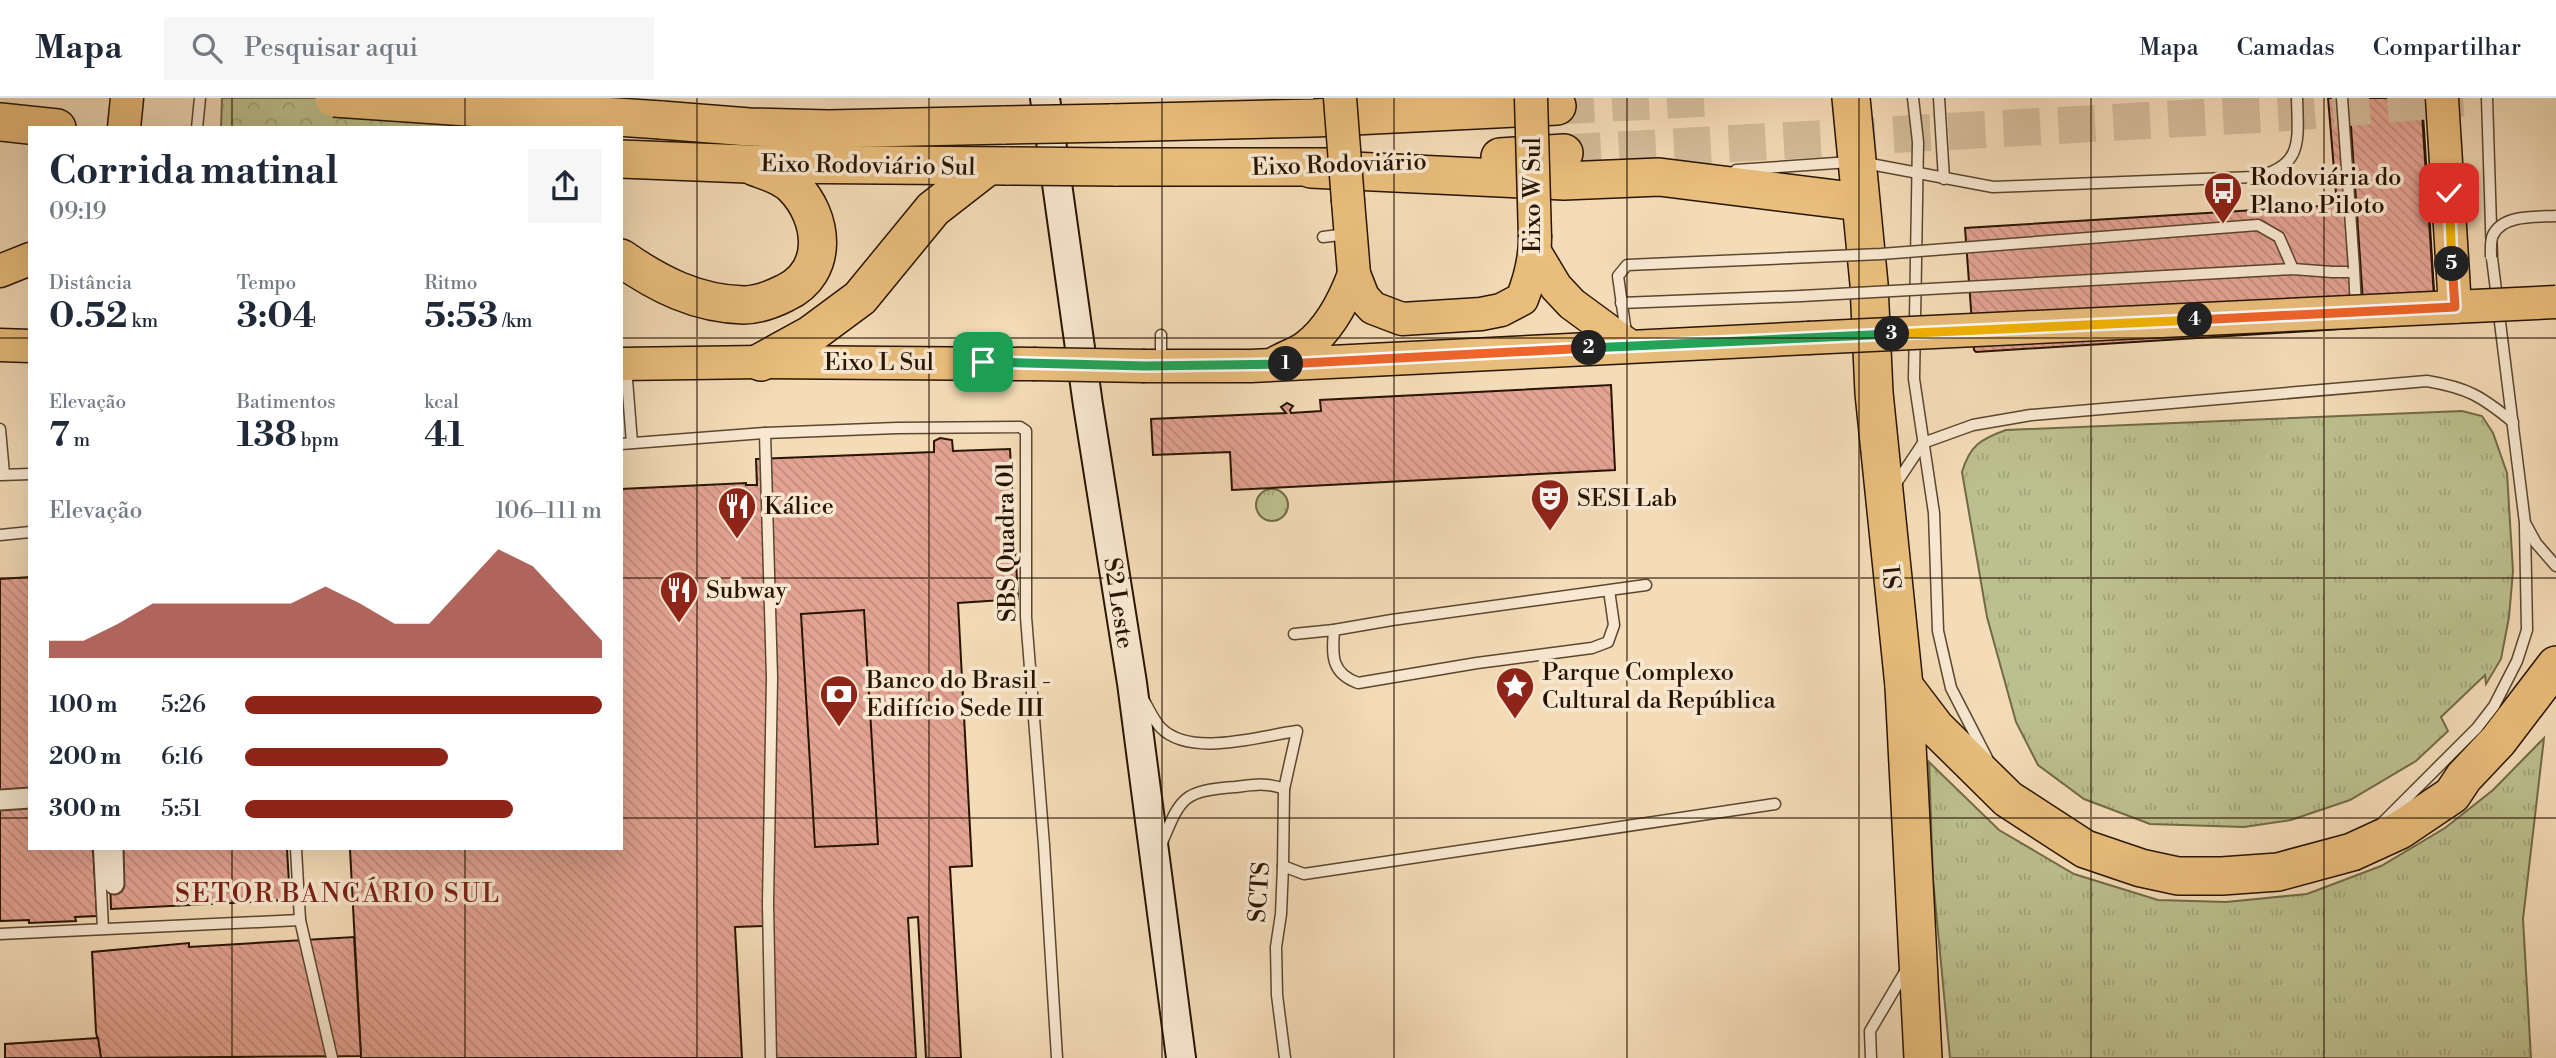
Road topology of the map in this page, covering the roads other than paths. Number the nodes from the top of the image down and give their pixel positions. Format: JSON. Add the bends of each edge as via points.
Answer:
{"nodes":[{"id":1,"x":127,"y":98,"type":"edge"},
{"id":2,"x":200,"y":98,"type":"edge"},
{"id":3,"x":334,"y":98,"type":"edge"},
{"id":4,"x":518,"y":98,"type":"edge"},
{"id":5,"x":599,"y":98,"type":"edge"},
{"id":6,"x":792,"y":98,"type":"edge"},
{"id":7,"x":952,"y":98,"type":"edge"},
{"id":8,"x":1045,"y":98,"type":"edge"},
{"id":9,"x":1420,"y":98,"type":"edge"},
{"id":10,"x":1851,"y":98,"type":"edge"},
{"id":11,"x":1913,"y":98,"type":"edge"},
{"id":12,"x":1939,"y":98,"type":"edge"},
{"id":13,"x":2297,"y":98,"type":"edge"},
{"id":14,"x":2342,"y":98,"type":"edge"},
{"id":15,"x":2442,"y":98,"type":"edge"},
{"id":16,"x":2487,"y":98,"type":"edge"},
{"id":17,"x":1544,"y":102,"type":"edge"},
{"id":18,"x":1327,"y":108,"type":"edge"},
{"id":19,"x":519,"y":118,"type":"dead end"},
{"id":20,"x":1110,"y":122,"type":"joint"},
{"id":21,"x":5,"y":125,"type":"edge"},
{"id":22,"x":1001,"y":125,"type":"junction"},
{"id":23,"x":28,"y":126,"type":"edge"},
{"id":24,"x":124,"y":126,"type":"edge"},
{"id":25,"x":197,"y":126,"type":"edge"},
{"id":26,"x":598,"y":126,"type":"edge"},
{"id":27,"x":749,"y":127,"type":"junction"},
{"id":28,"x":1564,"y":153,"type":"tunnel mouth"},
{"id":29,"x":623,"y":159,"type":"edge"},
{"id":30,"x":1856,"y":161,"type":"junction"},
{"id":31,"x":747,"y":164,"type":"junction"},
{"id":32,"x":998,"y":167,"type":"junction"},
{"id":33,"x":1114,"y":167,"type":"joint"},
{"id":34,"x":1311,"y":169,"type":"junction"},
{"id":35,"x":1725,"y":171,"type":"dead end"},
{"id":36,"x":1917,"y":171,"type":"junction"},
{"id":37,"x":1712,"y":172,"type":"dead end"},
{"id":38,"x":1659,"y":177,"type":"junction"},
{"id":39,"x":1944,"y":179,"type":"junction"},
{"id":40,"x":1860,"y":202,"type":"junction"},
{"id":41,"x":2556,"y":216,"type":"edge"},
{"id":42,"x":1535,"y":245,"type":"junction"},
{"id":43,"x":623,"y":259,"type":"edge"},
{"id":44,"x":28,"y":261,"type":"edge"},
{"id":45,"x":2293,"y":268,"type":"junction"},
{"id":46,"x":0,"y":271,"type":"edge"},
{"id":47,"x":2354,"y":272,"type":"junction"},
{"id":48,"x":1354,"y":274,"type":"junction"},
{"id":49,"x":2556,"y":302,"type":"edge"},
{"id":50,"x":1621,"y":303,"type":"junction"},
{"id":51,"x":2497,"y":305,"type":"junction"},
{"id":52,"x":2455,"y":307,"type":"junction"},
{"id":53,"x":2357,"y":313,"type":"junction"},
{"id":54,"x":0,"y":345,"type":"edge"},
{"id":55,"x":1628,"y":345,"type":"junction"},
{"id":56,"x":28,"y":346,"type":"edge"},
{"id":57,"x":761,"y":362,"type":"junction"},
{"id":58,"x":624,"y":364,"type":"edge"},
{"id":59,"x":1273,"y":365,"type":"junction"},
{"id":60,"x":2513,"y":422,"type":"junction"},
{"id":61,"x":0,"y":429,"type":"edge"},
{"id":62,"x":765,"y":433,"type":"junction"},
{"id":63,"x":1923,"y":443,"type":"junction"},
{"id":64,"x":627,"y":444,"type":"edge"},
{"id":65,"x":28,"y":474,"type":"edge"},
{"id":66,"x":2,"y":475,"type":"edge"},
{"id":67,"x":1885,"y":501,"type":"junction"},
{"id":68,"x":2525,"y":523,"type":"junction"},
{"id":69,"x":28,"y":532,"type":"edge"},
{"id":70,"x":0,"y":535,"type":"edge"},
{"id":71,"x":2556,"y":566,"type":"edge"},
{"id":72,"x":1646,"y":585,"type":"dead end"},
{"id":73,"x":1609,"y":590,"type":"junction"},
{"id":74,"x":1334,"y":631,"type":"junction"},
{"id":75,"x":1294,"y":634,"type":"dead end"},
{"id":76,"x":2556,"y":665,"type":"edge"},
{"id":77,"x":1132,"y":682,"type":"junction"},
{"id":78,"x":1904,"y":686,"type":"junction"},
{"id":79,"x":1284,"y":789,"type":"junction"},
{"id":80,"x":28,"y":797,"type":"edge"},
{"id":81,"x":2008,"y":799,"type":"junction"},
{"id":82,"x":0,"y":800,"type":"edge"},
{"id":83,"x":1775,"y":804,"type":"dead end"},
{"id":84,"x":99,"y":850,"type":"edge"},
{"id":85,"x":113,"y":850,"type":"edge"},
{"id":86,"x":296,"y":850,"type":"edge"},
{"id":87,"x":2352,"y":852,"type":"junction"},
{"id":88,"x":1156,"y":858,"type":"junction"},
{"id":89,"x":1283,"y":866,"type":"junction"},
{"id":90,"x":114,"y":884,"type":"dead end"},
{"id":91,"x":300,"y":920,"type":"junction"},
{"id":92,"x":103,"y":928,"type":"junction"},
{"id":93,"x":0,"y":934,"type":"edge"},
{"id":94,"x":1917,"y":948,"type":"junction"},
{"id":95,"x":332,"y":1058,"type":"edge"},
{"id":96,"x":771,"y":1058,"type":"edge"},
{"id":97,"x":1057,"y":1058,"type":"edge"},
{"id":98,"x":1181,"y":1058,"type":"edge"},
{"id":99,"x":1285,"y":1058,"type":"edge"},
{"id":100,"x":1871,"y":1058,"type":"edge"},
{"id":101,"x":1923,"y":1058,"type":"edge"}],
"edges":[{"from":1,"to":24,"type":"main road"},
{"from":2,"to":25,"type":"lane"},
{"from":3,"to":27,"type":"highway","name":"Eixo Rodoviário Sul","bridge":true},
{"from":4,"to":19,"type":"lane"},
{"from":5,"to":26,"type":"highway"},
{"from":6,"to":27,"type":"highway"},
{"from":7,"to":22,"type":"highway"},
{"from":8,"to":77,"type":"main road","name":"S2 Leste"},
{"from":9,"to":18,"type":"highway"},
{"from":10,"to":30,"type":"highway","name":"S1"},
{"from":11,"to":36,"type":"lane"},
{"from":12,"to":39,"type":"lane"},
{"from":13,"to":39,"type":"lane","via":[[2295,153],[2273,173],[2020,187]]},
{"from":14,"to":47,"type":"lane","bridge":true},
{"from":15,"to":52,"type":"main road","bridge":true},
{"from":16,"to":60,"type":"lane","via":[[2492,258]]},
{"from":17,"to":18,"type":"highway","name":"Eixo Rodoviário"},
{"from":17,"to":42,"type":"main road","name":"Eixo W Sul","bridge":true},
{"from":18,"to":20,"type":"highway","name":"Eixo Rodoviário"},
{"from":18,"to":48,"type":"main road","name":"Eixo W Sul","bridge":true,"via":[[1348,201],[1337,235]]},
{"from":20,"to":22,"type":"highway","name":"Eixo Rodoviário Sul","bridge":true},
{"from":21,"to":23,"type":"highway"},
{"from":22,"to":27,"type":"highway","name":"Eixo Rodoviário Sul"},
{"from":28,"to":34,"type":"highway","name":"Eixo Rodoviário"},
{"from":29,"to":31,"type":"highway","name":"Eixo Rodoviário Sul"},
{"from":30,"to":35,"type":"lane"},
{"from":30,"to":36,"type":"lane"},
{"from":30,"to":40,"type":"highway","name":"S1"},
{"from":31,"to":32,"type":"highway","name":"Eixo Rodoviário Sul"},
{"from":31,"to":43,"type":"highway","via":[[793,186],[814,217],[818,256],[814,268],[793,289],[747,305],[715,302],[683,294]]},
{"from":32,"to":33,"type":"highway","name":"Eixo Rodoviário Sul","bridge":true},
{"from":32,"to":57,"type":"highway","via":[[933,209],[860,298],[810,335]]},
{"from":33,"to":34,"type":"highway","name":"Eixo Rodoviário"},
{"from":34,"to":38,"type":"highway","via":[[1564,181]]},
{"from":36,"to":39,"type":"lane"},
{"from":36,"to":63,"type":"lane","via":[[1914,379]]},
{"from":37,"to":38,"type":"lane"},
{"from":38,"to":40,"type":"highway"},
{"from":40,"to":67,"type":"highway","name":"S1"},
{"from":41,"to":51,"type":"lane","bridge":true,"via":[[2511,220],[2492,236]]},
{"from":42,"to":48,"type":"main road","name":"Eixo W Sul","via":[[1522,299],[1481,314],[1402,318],[1385,313],[1363,298]]},
{"from":42,"to":55,"type":"main road","via":[[1556,287]]},
{"from":44,"to":46,"type":"main road"},
{"from":45,"to":47,"type":"lane","bridge":true},
{"from":45,"to":50,"type":"lane","bridge":true},
{"from":45,"to":50,"type":"lane","bridge":true,"via":[[2278,237],[2258,225],[1881,254],[1626,265],[1618,276]]},
{"from":47,"to":53,"type":"lane"},
{"from":48,"to":59,"type":"main road","via":[[1331,322],[1306,347]]},
{"from":49,"to":51,"type":"main road","name":"Eixo L Sul","bridge":true},
{"from":50,"to":55,"type":"lane"},
{"from":51,"to":52,"type":"main road","name":"Eixo L Sul","bridge":true},
{"from":52,"to":53,"type":"main road","name":"Eixo L Sul","bridge":true},
{"from":53,"to":55,"type":"main road","name":"Eixo L Sul","bridge":true},
{"from":54,"to":56,"type":"main road"},
{"from":55,"to":59,"type":"main road","name":"Eixo L Sul"},
{"from":57,"to":58,"type":"main road","name":"Eixo L Sul"},
{"from":57,"to":59,"type":"main road","name":"Eixo L Sul","bridge":true,"via":[[1033,364],[1156,356]]},
{"from":58,"to":64,"type":"lane"},
{"from":60,"to":63,"type":"lane","via":[[2477,394],[2427,381],[2031,415],[1973,425]]},
{"from":60,"to":68,"type":"lane"},
{"from":61,"to":66,"type":"lane"},
{"from":62,"to":64,"type":"lane","name":"SBS Quadra 01"},
{"from":62,"to":96,"type":"lane","via":[[772,678]]},
{"from":62,"to":97,"type":"lane","name":"SBS Quadra 01","via":[[1026,430],[1027,617]]},
{"from":63,"to":67,"type":"lane"},
{"from":63,"to":81,"type":"lane","via":[[1934,513],[1938,631],[1951,688]]},
{"from":65,"to":66,"type":"lane"},
{"from":67,"to":78,"type":"highway","name":"S1"},
{"from":68,"to":71,"type":"lane"},
{"from":68,"to":87,"type":"lane","via":[[2527,630],[2494,706]]},
{"from":69,"to":70,"type":"lane"},
{"from":72,"to":73,"type":"lane"},
{"from":73,"to":74,"type":"lane"},
{"from":73,"to":74,"type":"lane","via":[[1614,625],[1608,642],[1592,648],[1359,683],[1336,667]]},
{"from":74,"to":75,"type":"lane"},
{"from":76,"to":87,"type":"highway","via":[[2452,795],[2400,830]]},
{"from":77,"to":79,"type":"lane","name":"SCTS","via":[[1161,728],[1179,740],[1205,745],[1297,731]]},
{"from":77,"to":88,"type":"main road","name":"S2 Leste"},
{"from":78,"to":81,"type":"highway","via":[[1936,728]]},
{"from":78,"to":94,"type":"highway","name":"S1"},
{"from":79,"to":88,"type":"lane","via":[[1270,784],[1203,789],[1186,798],[1174,813]]},
{"from":79,"to":89,"type":"lane","name":"SCTS"},
{"from":80,"to":82,"type":"street"},
{"from":81,"to":87,"type":"highway","via":[[2085,849],[2178,876],[2278,872]]},
{"from":83,"to":89,"type":"lane","via":[[1304,874]]},
{"from":84,"to":92,"type":"lane"},
{"from":85,"to":90,"type":"street"},
{"from":86,"to":91,"type":"lane"},
{"from":88,"to":98,"type":"main road","name":"S2 Leste"},
{"from":89,"to":99,"type":"lane","name":"SCTS","via":[[1276,947]]},
{"from":91,"to":92,"type":"lane"},
{"from":91,"to":95,"type":"lane"},
{"from":92,"to":93,"type":"lane"},
{"from":94,"to":100,"type":"lane","via":[[1870,1031]]},
{"from":94,"to":101,"type":"highway","name":"S1"}]}
